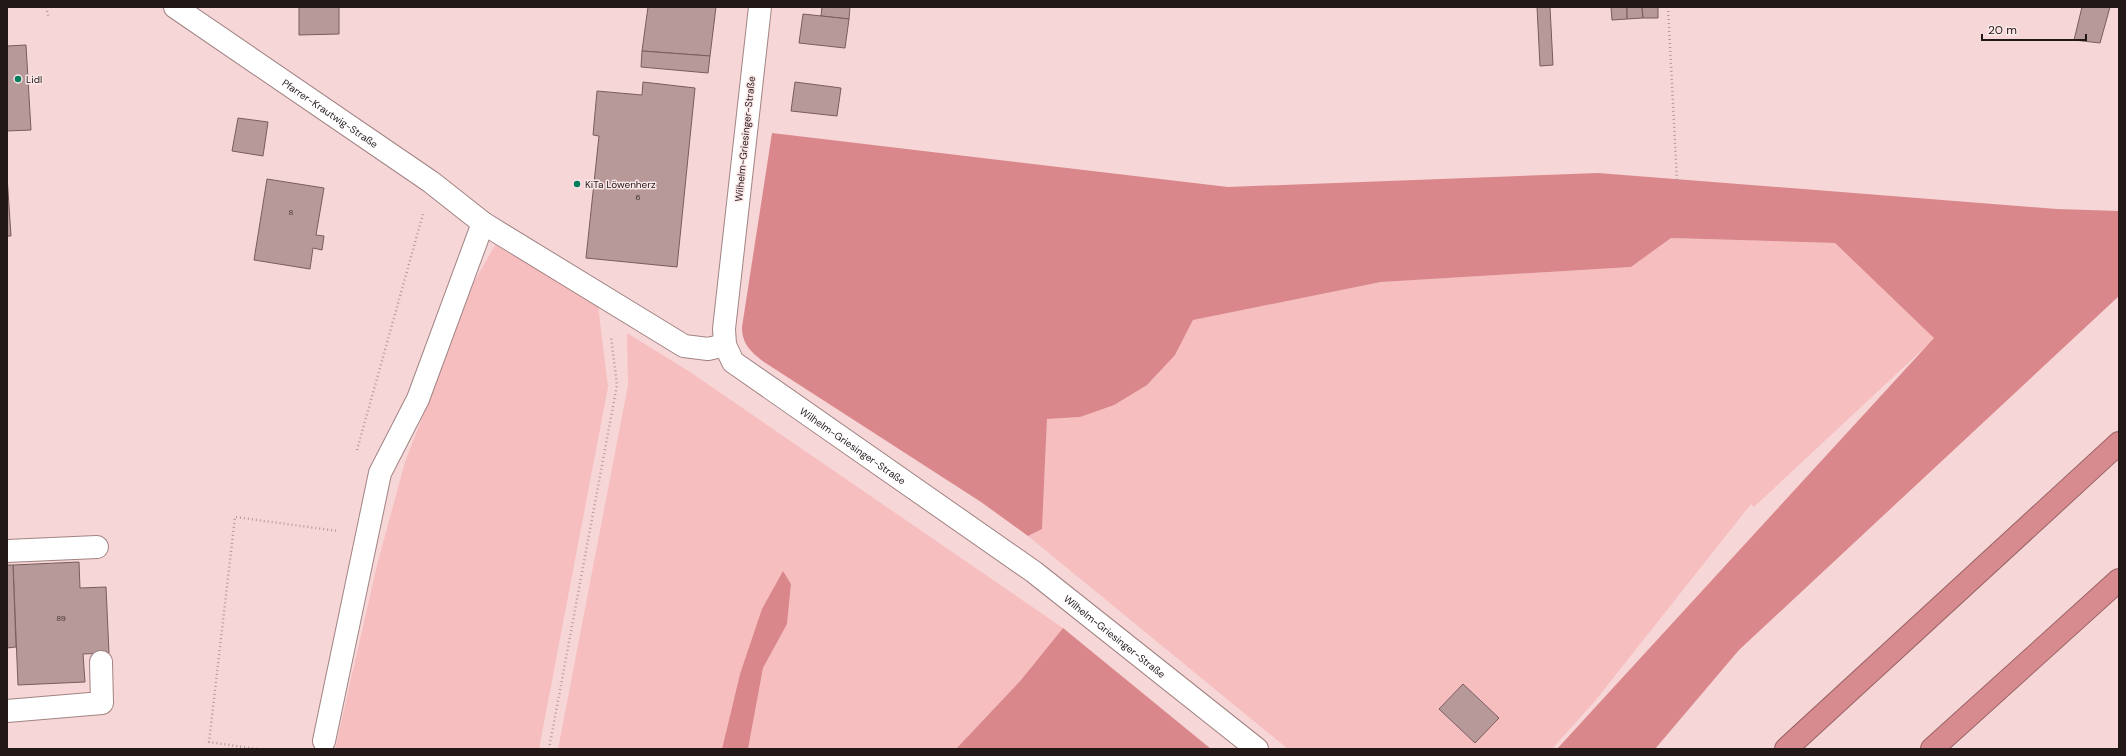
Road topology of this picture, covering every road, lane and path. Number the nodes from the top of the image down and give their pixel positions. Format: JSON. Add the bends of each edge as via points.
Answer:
{"nodes":[{"id":1,"x":46,"y":7,"type":"edge"},
{"id":2,"x":175,"y":7,"type":"edge"},
{"id":3,"x":760,"y":7,"type":"edge"},
{"id":4,"x":1668,"y":7,"type":"edge"},
{"id":5,"x":48,"y":18,"type":"dead end"},
{"id":6,"x":1677,"y":181,"type":"dead end"},
{"id":7,"x":431,"y":182,"type":"junction"},
{"id":8,"x":483,"y":223,"type":"junction"},
{"id":9,"x":606,"y":298,"type":"junction"},
{"id":10,"x":725,"y":345,"type":"junction"},
{"id":11,"x":2119,"y":443,"type":"edge"},
{"id":12,"x":356,"y":453,"type":"dead end"},
{"id":13,"x":342,"y":524,"type":"dead end"},
{"id":14,"x":97,"y":547,"type":"dead end"},
{"id":15,"x":7,"y":550,"type":"edge"},
{"id":16,"x":2119,"y":580,"type":"edge"},
{"id":17,"x":101,"y":662,"type":"dead end"},
{"id":18,"x":7,"y":711,"type":"edge"},
{"id":19,"x":324,"y":741,"type":"dead end"},
{"id":20,"x":257,"y":749,"type":"edge"},
{"id":21,"x":549,"y":749,"type":"edge"},
{"id":22,"x":1257,"y":749,"type":"edge"},
{"id":23,"x":1786,"y":749,"type":"edge"},
{"id":24,"x":1932,"y":749,"type":"edge"}],
"edges":[{"from":1,"to":5,"type":"path"},
{"from":2,"to":7,"type":"street","name":"Pfarrer-Krautwig-Straße"},
{"from":3,"to":10,"type":"street","name":"Wilhelm-Griesinger-Straße","via":[[725,321]]},
{"from":4,"to":6,"type":"path"},
{"from":7,"to":8,"type":"street","name":"Pfarrer-Krautwig-Straße"},
{"from":7,"to":12,"type":"path"},
{"from":8,"to":9,"type":"street","name":"Pfarrer-Krautwig-Straße"},
{"from":8,"to":19,"type":"street","via":[[418,399],[380,472]]},
{"from":9,"to":10,"type":"street","name":"Pfarrer-Krautwig-Straße","via":[[684,346],[708,349]]},
{"from":9,"to":21,"type":"path","via":[[617,385]]},
{"from":10,"to":22,"type":"street","name":"Wilhelm-Griesinger-Straße","via":[[733,362],[1034,572]]},
{"from":11,"to":23,"type":"highway"},
{"from":13,"to":20,"type":"path","via":[[340,532],[234,517],[209,742]]},
{"from":14,"to":15,"type":"street"},
{"from":16,"to":24,"type":"highway"},
{"from":17,"to":18,"type":"street","via":[[102,703]]}]}
